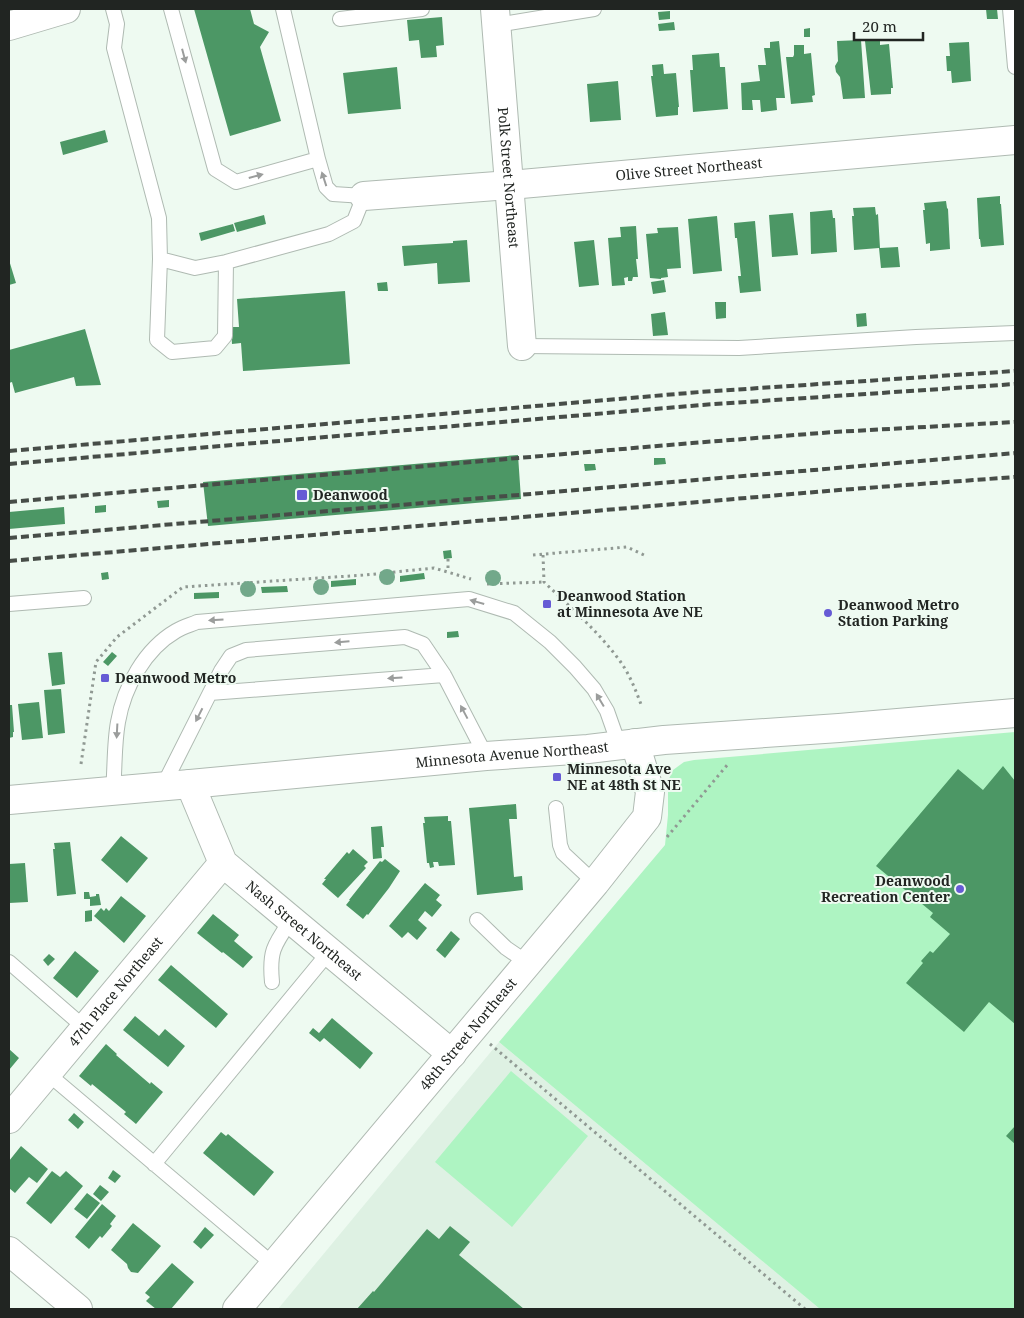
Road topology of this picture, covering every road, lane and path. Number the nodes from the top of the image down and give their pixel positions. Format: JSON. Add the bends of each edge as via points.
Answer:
{"nodes":[{"id":1,"x":66,"y":9,"type":"edge"},
{"id":2,"x":113,"y":9,"type":"edge"},
{"id":3,"x":171,"y":9,"type":"edge"},
{"id":4,"x":283,"y":9,"type":"edge"},
{"id":5,"x":422,"y":9,"type":"edge"},
{"id":6,"x":594,"y":9,"type":"edge"},
{"id":7,"x":1010,"y":9,"type":"edge"},
{"id":8,"x":496,"y":17,"type":"edge"},
{"id":9,"x":340,"y":19,"type":"dead end"},
{"id":10,"x":9,"y":26,"type":"edge"},
{"id":11,"x":1015,"y":67,"type":"edge"},
{"id":12,"x":1015,"y":140,"type":"edge"},
{"id":13,"x":318,"y":159,"type":"junction"},
{"id":14,"x":510,"y":185,"type":"junction"},
{"id":15,"x":364,"y":196,"type":"junction"},
{"id":16,"x":160,"y":259,"type":"junction"},
{"id":17,"x":226,"y":262,"type":"junction"},
{"id":18,"x":1015,"y":333,"type":"edge"},
{"id":19,"x":522,"y":346,"type":"joint"},
{"id":20,"x":533,"y":555,"type":"dead end"},
{"id":21,"x":543,"y":555,"type":"junction"},
{"id":22,"x":646,"y":556,"type":"dead end"},
{"id":23,"x":448,"y":559,"type":"dead end"},
{"id":24,"x":448,"y":572,"type":"dead end"},
{"id":25,"x":84,"y":598,"type":"dead end"},
{"id":26,"x":9,"y":604,"type":"edge"},
{"id":27,"x":444,"y":674,"type":"junction"},
{"id":28,"x":210,"y":693,"type":"junction"},
{"id":29,"x":642,"y":707,"type":"dead end"},
{"id":30,"x":1015,"y":713,"type":"edge"},
{"id":31,"x":627,"y":744,"type":"junction"},
{"id":32,"x":486,"y":756,"type":"junction"},
{"id":33,"x":728,"y":764,"type":"dead end"},
{"id":34,"x":190,"y":784,"type":"junction"},
{"id":35,"x":163,"y":786,"type":"junction"},
{"id":36,"x":113,"y":791,"type":"junction"},
{"id":37,"x":9,"y":800,"type":"edge"},
{"id":38,"x":556,"y":808,"type":"dead end"},
{"id":39,"x":667,"y":837,"type":"dead end"},
{"id":40,"x":223,"y":864,"type":"junction"},
{"id":41,"x":595,"y":883,"type":"junction"},
{"id":42,"x":291,"y":920,"type":"junction"},
{"id":43,"x":477,"y":920,"type":"dead end"},
{"id":44,"x":329,"y":952,"type":"junction"},
{"id":45,"x":9,"y":962,"type":"edge"},
{"id":46,"x":528,"y":963,"type":"junction"},
{"id":47,"x":272,"y":982,"type":"dead end"},
{"id":48,"x":85,"y":1028,"type":"junction"},
{"id":49,"x":488,"y":1042,"type":"dead end"},
{"id":50,"x":452,"y":1054,"type":"junction"},
{"id":51,"x":47,"y":1073,"type":"junction"},
{"id":52,"x":9,"y":1118,"type":"edge"},
{"id":53,"x":154,"y":1164,"type":"junction"},
{"id":54,"x":9,"y":1251,"type":"edge"},
{"id":55,"x":274,"y":1265,"type":"junction"},
{"id":56,"x":78,"y":1309,"type":"edge"},
{"id":57,"x":237,"y":1309,"type":"edge"},
{"id":58,"x":805,"y":1309,"type":"edge"}],
"edges":[{"from":1,"to":10,"type":"street"},
{"from":2,"to":16,"type":"lane","via":[[117,24],[114,48],[159,218]]},
{"from":3,"to":13,"type":"lane","one_way":true,"via":[[215,169],[236,182]]},
{"from":4,"to":13,"type":"lane"},
{"from":5,"to":9,"type":"lane"},
{"from":6,"to":8,"type":"lane"},
{"from":7,"to":11,"type":"lane"},
{"from":8,"to":14,"type":"street","name":"Polk Street Northeast"},
{"from":12,"to":14,"type":"street","name":"Olive Street Northeast"},
{"from":15,"to":13,"type":"lane","one_way":true,"via":[[333,194],[326,187]]},
{"from":14,"to":15,"type":"street","name":"Olive Street Northeast"},
{"from":14,"to":19,"type":"street","name":"Polk Street Northeast"},
{"from":15,"to":17,"type":"lane","via":[[354,221],[329,234]]},
{"from":16,"to":17,"type":"lane","via":[[195,268]]},
{"from":16,"to":17,"type":"lane","via":[[157,340],[172,352],[215,348],[225,336]]},
{"from":18,"to":19,"type":"lane","via":[[739,348]]},
{"from":20,"to":21,"type":"path"},
{"from":21,"to":22,"type":"path","via":[[627,547]]},
{"from":21,"to":29,"type":"path","via":[[544,582],[595,632],[620,662]]},
{"from":23,"to":24,"type":"path"},
{"from":25,"to":26,"type":"lane"},
{"from":27,"to":28,"type":"lane","one_way":true},
{"from":27,"to":28,"type":"lane","one_way":true,"via":[[423,644],[405,637],[246,650],[231,656]]},
{"from":32,"to":27,"type":"lane","one_way":true},
{"from":28,"to":35,"type":"lane","one_way":true},
{"from":30,"to":31,"type":"street","name":"Minnesota Avenue Northeast"},
{"from":31,"to":32,"type":"street","name":"Minnesota Avenue Northeast"},
{"from":31,"to":36,"type":"lane","one_way":true,"via":[[594,689],[550,642],[514,613],[469,599],[197,622],[175,631],[152,651],[138,669],[118,722]]},
{"from":31,"to":41,"type":"street","name":"48th Street Northeast","via":[[650,792],[647,817]]},
{"from":32,"to":34,"type":"street","name":"Minnesota Avenue Northeast"},
{"from":33,"to":39,"type":"path"},
{"from":34,"to":35,"type":"street","name":"Minnesota Avenue Northeast"},
{"from":34,"to":40,"type":"street","name":"Nash Street Northeast"},
{"from":35,"to":36,"type":"street","name":"Minnesota Avenue Northeast"},
{"from":36,"to":37,"type":"street","name":"Minnesota Avenue Northeast"},
{"from":38,"to":41,"type":"lane","via":[[563,853]]},
{"from":40,"to":42,"type":"street","name":"Nash Street Northeast"},
{"from":40,"to":48,"type":"street","name":"47th Place Northeast"},
{"from":41,"to":46,"type":"street","name":"48th Street Northeast"},
{"from":42,"to":44,"type":"street","name":"Nash Street Northeast"},
{"from":42,"to":47,"type":"lane","via":[[274,945]]},
{"from":43,"to":46,"type":"lane","via":[[506,948]]},
{"from":44,"to":50,"type":"street","name":"Nash Street Northeast"},
{"from":44,"to":53,"type":"lane"},
{"from":45,"to":48,"type":"lane"},
{"from":46,"to":50,"type":"street","name":"48th Street Northeast"},
{"from":48,"to":51,"type":"street","name":"47th Place Northeast"},
{"from":49,"to":58,"type":"path"},
{"from":50,"to":55,"type":"street","name":"48th Street Northeast"},
{"from":51,"to":52,"type":"street","name":"47th Place Northeast"},
{"from":51,"to":53,"type":"lane"},
{"from":53,"to":55,"type":"lane"},
{"from":54,"to":56,"type":"street"},
{"from":55,"to":57,"type":"street","name":"48th Street Northeast"}]}
